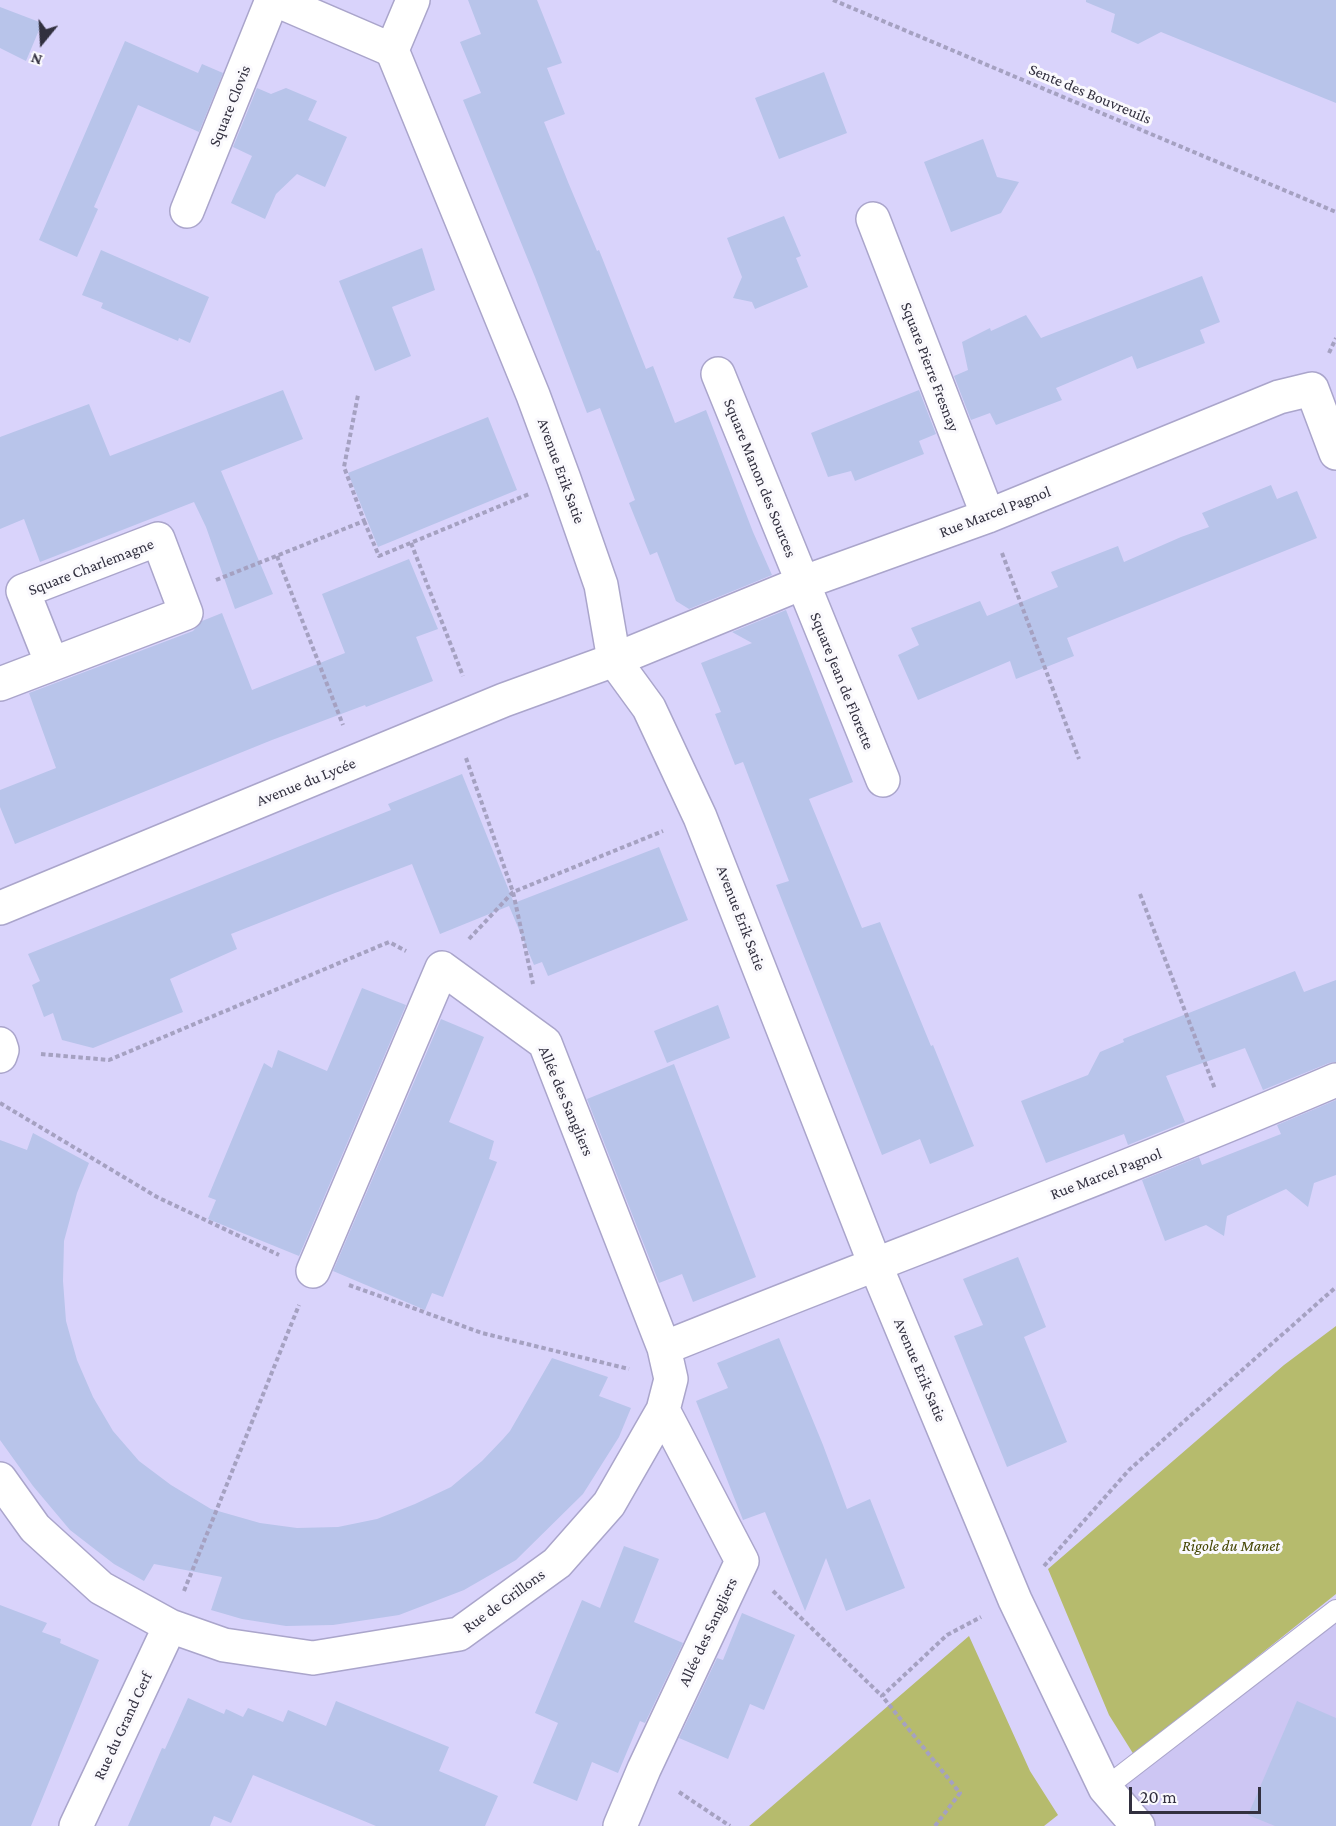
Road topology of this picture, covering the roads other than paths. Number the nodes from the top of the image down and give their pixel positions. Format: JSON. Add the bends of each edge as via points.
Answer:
{"nodes":[{"id":1,"x":274,"y":0,"type":"edge"},
{"id":2,"x":413,"y":0,"type":"edge"},
{"id":3,"x":392,"y":50,"type":"junction"},
{"id":4,"x":187,"y":211,"type":"dead end"},
{"id":5,"x":873,"y":219,"type":"dead end"},
{"id":6,"x":718,"y":374,"type":"dead end"},
{"id":7,"x":1336,"y":453,"type":"edge"},
{"id":8,"x":988,"y":516,"type":"junction"},
{"id":9,"x":802,"y":583,"type":"junction"},
{"id":10,"x":614,"y":660,"type":"junction"},
{"id":11,"x":52,"y":664,"type":"junction"},
{"id":12,"x":0,"y":684,"type":"edge"},
{"id":13,"x":883,"y":780,"type":"dead end"},
{"id":14,"x":0,"y":908,"type":"edge"},
{"id":15,"x":1336,"y":1080,"type":"edge"},
{"id":16,"x":875,"y":1264,"type":"junction"},
{"id":17,"x":313,"y":1271,"type":"road end"},
{"id":18,"x":664,"y":1348,"type":"junction"},
{"id":19,"x":663,"y":1410,"type":"junction"},
{"id":20,"x":0,"y":1479,"type":"edge"},
{"id":21,"x":1336,"y":1610,"type":"edge"},
{"id":22,"x":170,"y":1626,"type":"junction"},
{"id":23,"x":1106,"y":1788,"type":"junction"},
{"id":24,"x":75,"y":1826,"type":"edge"},
{"id":25,"x":620,"y":1826,"type":"edge"},
{"id":26,"x":1138,"y":1826,"type":"edge"}],
"edges":[{"from":1,"to":3,"type":"street"},
{"from":1,"to":4,"type":"street","name":"Square Clovis"},
{"from":2,"to":3,"type":"street"},
{"from":3,"to":10,"type":"street","name":"Avenue Erik Satie","via":[[564,479],[601,585]]},
{"from":5,"to":8,"type":"street","name":"Square Pierre Fresnay"},
{"from":6,"to":9,"type":"street","name":"Square Manon des Sources"},
{"from":7,"to":8,"type":"street","name":"Rue Marcel Pagnol","via":[[1312,389],[1279,397]]},
{"from":8,"to":9,"type":"street","name":"Rue Marcel Pagnol"},
{"from":9,"to":10,"type":"street","name":"Rue Marcel Pagnol"},
{"from":9,"to":13,"type":"street","name":"Square Jean de Florette"},
{"from":10,"to":14,"type":"street","name":"Avenue du Lycée"},
{"from":10,"to":16,"type":"street","name":"Avenue Erik Satie","via":[[649,708],[700,816]]},
{"from":11,"to":11,"type":"street","name":"Square Charlemagne","via":[[23,591],[158,539],[186,613]]},
{"from":11,"to":12,"type":"street","name":"Square Charlemagne"},
{"from":15,"to":16,"type":"street","name":"Rue Marcel Pagnol","via":[[1229,1126]]},
{"from":16,"to":18,"type":"street"},
{"from":16,"to":23,"type":"street","name":"Avenue Erik Satie","via":[[1015,1600]]},
{"from":17,"to":18,"type":"street","name":"Allée des Sangliers","via":[[442,969],[545,1043]]},
{"from":18,"to":19,"type":"street","name":"Rue de Grillons","via":[[670,1379]]},
{"from":19,"to":22,"type":"street","name":"Rue de Grillons","via":[[609,1504],[557,1563],[459,1634],[313,1658],[224,1645]]},
{"from":19,"to":25,"type":"street","name":"Allée des Sangliers","via":[[742,1561]]},
{"from":20,"to":22,"type":"street","name":"Rue de Grillons","via":[[35,1528],[101,1588]]},
{"from":21,"to":23,"type":"lane"},
{"from":22,"to":24,"type":"street","name":"Rue du Grand Cerf"},
{"from":23,"to":26,"type":"street","name":"Avenue Erik Satie"}]}
